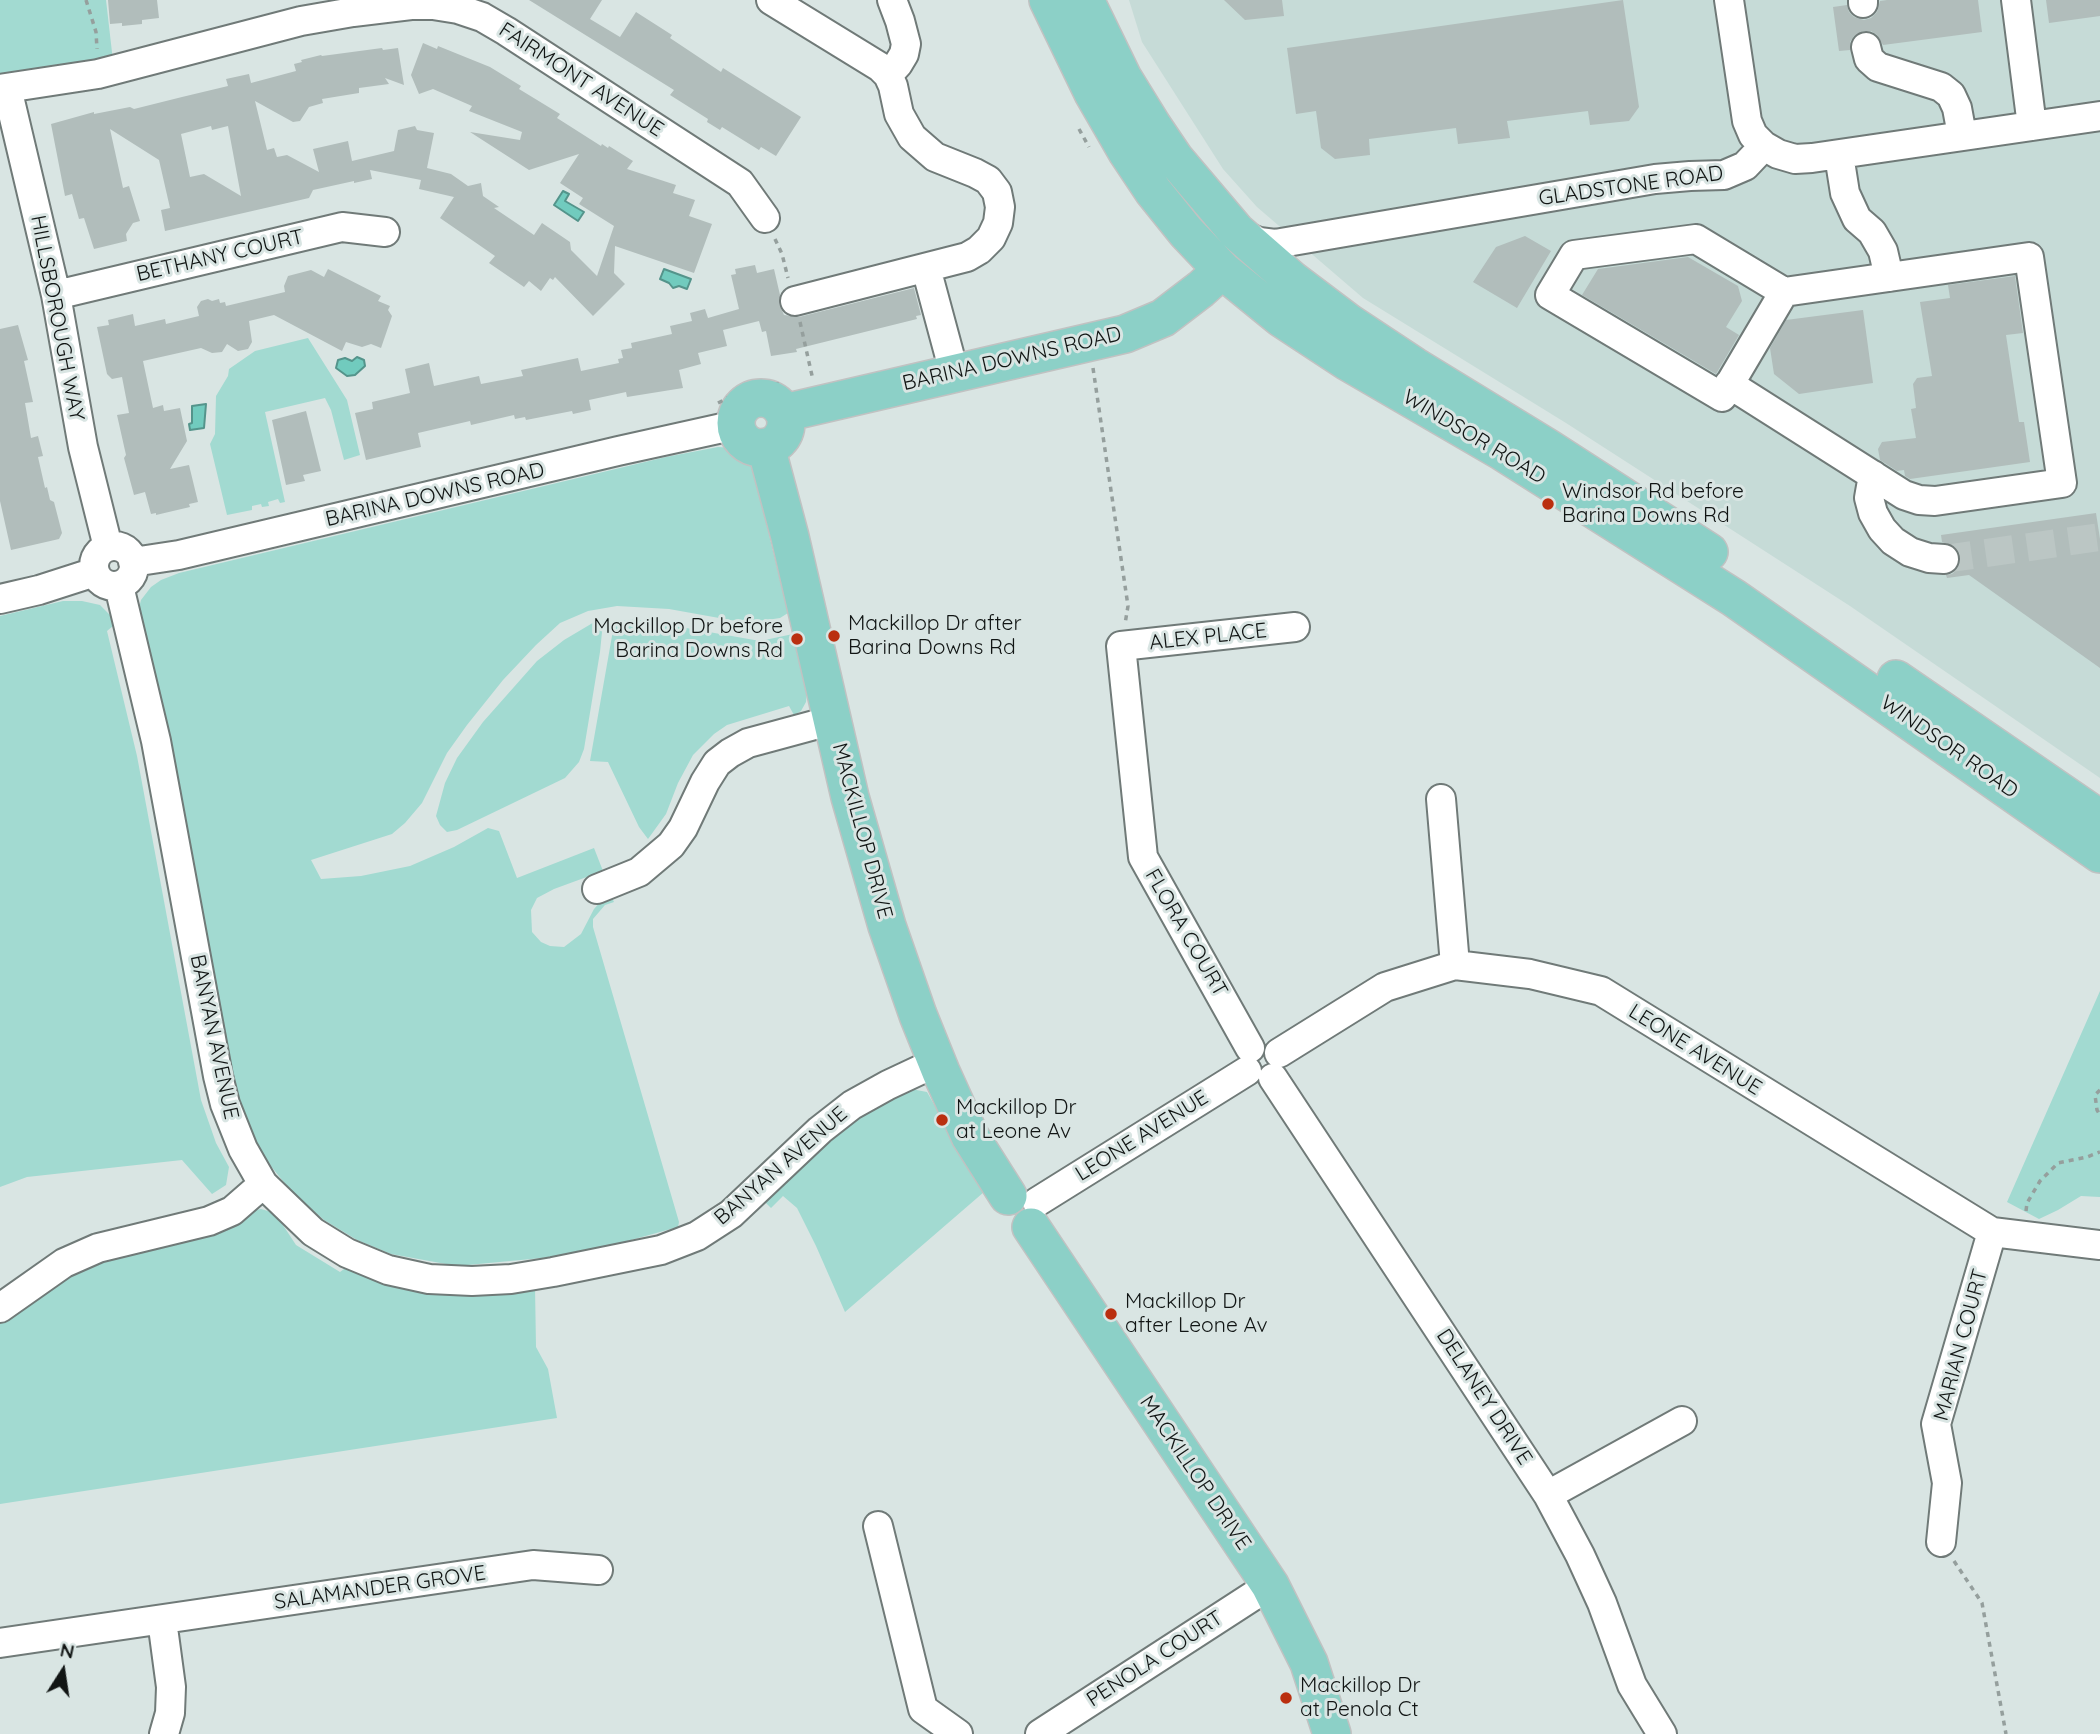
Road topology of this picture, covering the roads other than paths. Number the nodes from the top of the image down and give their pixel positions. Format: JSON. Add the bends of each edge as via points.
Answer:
{"nodes":[{"id":1,"x":771,"y":0,"type":"edge"},
{"id":2,"x":892,"y":0,"type":"edge"},
{"id":3,"x":1048,"y":0,"type":"edge"},
{"id":4,"x":1085,"y":0,"type":"edge"},
{"id":5,"x":1729,"y":0,"type":"edge"},
{"id":6,"x":2016,"y":0,"type":"edge"},
{"id":7,"x":1866,"y":47,"type":"dead end"},
{"id":8,"x":888,"y":75,"type":"junction"},
{"id":9,"x":4,"y":88,"type":"edge"},
{"id":10,"x":2100,"y":116,"type":"edge"},
{"id":11,"x":2032,"y":126,"type":"junction"},
{"id":12,"x":1962,"y":135,"type":"junction"},
{"id":13,"x":1764,"y":146,"type":"junction"},
{"id":14,"x":1839,"y":155,"type":"junction"},
{"id":15,"x":1175,"y":159,"type":"junction"},
{"id":16,"x":765,"y":218,"type":"dead end"},
{"id":17,"x":1236,"y":231,"type":"junction"},
{"id":18,"x":385,"y":232,"type":"dead end"},
{"id":19,"x":926,"y":268,"type":"junction"},
{"id":20,"x":1222,"y":270,"type":"junction"},
{"id":21,"x":1889,"y":277,"type":"junction"},
{"id":22,"x":1784,"y":292,"type":"junction"},
{"id":23,"x":56,"y":295,"type":"junction"},
{"id":24,"x":795,"y":301,"type":"dead end"},
{"id":25,"x":954,"y":372,"type":"junction"},
{"id":26,"x":1729,"y":384,"type":"junction"},
{"id":27,"x":784,"y":413,"type":"junction"},
{"id":28,"x":736,"y":425,"type":"junction"},
{"id":29,"x":766,"y":447,"type":"junction"},
{"id":30,"x":1873,"y":475,"type":"junction"},
{"id":31,"x":1944,"y":559,"type":"tunnel mouth"},
{"id":32,"x":116,"y":574,"type":"junction"},
{"id":33,"x":0,"y":599,"type":"edge"},
{"id":34,"x":1295,"y":627,"type":"dead end"},
{"id":35,"x":1121,"y":646,"type":"joint"},
{"id":36,"x":833,"y":720,"type":"junction"},
{"id":37,"x":1441,"y":799,"type":"dead end"},
{"id":38,"x":2100,"y":819,"type":"edge"},
{"id":39,"x":2100,"y":854,"type":"edge"},
{"id":40,"x":597,"y":889,"type":"dead end"},
{"id":41,"x":1455,"y":965,"type":"junction"},
{"id":42,"x":937,"y":1062,"type":"junction"},
{"id":43,"x":1262,"y":1062,"type":"junction"},
{"id":44,"x":262,"y":1184,"type":"junction"},
{"id":45,"x":1025,"y":1208,"type":"junction"},
{"id":46,"x":1992,"y":1232,"type":"junction"},
{"id":47,"x":2100,"y":1245,"type":"edge"},
{"id":48,"x":0,"y":1308,"type":"edge"},
{"id":49,"x":1682,"y":1421,"type":"dead end"},
{"id":50,"x":1549,"y":1495,"type":"junction"},
{"id":51,"x":878,"y":1526,"type":"dead end"},
{"id":52,"x":1941,"y":1542,"type":"road end"},
{"id":53,"x":598,"y":1570,"type":"dead end"},
{"id":54,"x":1270,"y":1584,"type":"junction"},
{"id":55,"x":162,"y":1620,"type":"junction"},
{"id":56,"x":0,"y":1643,"type":"edge"},
{"id":57,"x":164,"y":1734,"type":"edge"},
{"id":58,"x":958,"y":1734,"type":"edge"},
{"id":59,"x":1040,"y":1734,"type":"edge"},
{"id":60,"x":1332,"y":1734,"type":"edge"},
{"id":61,"x":1662,"y":1734,"type":"edge"}],
"edges":[{"from":1,"to":8,"type":"street"},
{"from":2,"to":8,"type":"street","via":[[906,44]]},
{"from":3,"to":20,"type":"main road","name":"WINDSOR ROAD","via":[[1127,152],[1186,232]]},
{"from":4,"to":15,"type":"main road","name":"WINDSOR ROAD","via":[[1123,78]]},
{"from":5,"to":13,"type":"street","via":[[1747,121]]},
{"from":6,"to":11,"type":"street"},
{"from":7,"to":12,"type":"street","via":[[1869,59],[1878,67],[1941,87],[1951,95]]},
{"from":8,"to":19,"type":"street","via":[[899,114],[912,137],[935,157],[988,180],[1000,207],[995,230],[979,250]]},
{"from":9,"to":16,"type":"street","name":"FAIRMONT AVENUE","via":[[98,74],[327,17],[411,5],[458,9],[506,31],[740,183]]},
{"from":9,"to":23,"type":"street","name":"HILLSBOROUGH WAY"},
{"from":10,"to":11,"type":"street"},
{"from":11,"to":12,"type":"street"},
{"from":12,"to":14,"type":"street"},
{"from":13,"to":14,"type":"street","via":[[1795,159]]},
{"from":13,"to":17,"type":"street","name":"GLADSTONE ROAD","via":[[1745,166],[1724,175],[1655,179],[1275,244]]},
{"from":14,"to":21,"type":"street","via":[[1845,193],[1857,219],[1883,251]]},
{"from":15,"to":17,"type":"main road","name":"WINDSOR ROAD"},
{"from":15,"to":20,"type":"main road","via":[[1224,250]]},
{"from":17,"to":38,"type":"main road","name":"WINDSOR ROAD","via":[[1349,323],[1749,578]]},
{"from":18,"to":23,"type":"street","name":"BETHANY COURT","via":[[342,227]]},
{"from":19,"to":24,"type":"street"},
{"from":19,"to":25,"type":"street"},
{"from":20,"to":25,"type":"main road","name":"BARINA DOWNS ROAD","via":[[1145,327]]},
{"from":20,"to":39,"type":"main road","name":"WINDSOR ROAD","via":[[1281,318],[1348,362],[1503,452],[1734,598]]},
{"from":21,"to":22,"type":"street"},
{"from":21,"to":30,"type":"street","via":[[2029,257],[2062,483],[1935,501],[1904,495]]},
{"from":22,"to":26,"type":"street"},
{"from":22,"to":26,"type":"street","via":[[1696,239],[1574,255],[1550,295],[1722,397]]},
{"from":23,"to":32,"type":"street","name":"HILLSBOROUGH WAY","via":[[83,447],[108,547],[130,555]]},
{"from":25,"to":27,"type":"main road","name":"BARINA DOWNS ROAD"},
{"from":26,"to":30,"type":"street"},
{"from":27,"to":28,"type":"main road","via":[[777,403],[755,399],[738,412]]},
{"from":27,"to":29,"type":"main road","via":[[783,436]]},
{"from":28,"to":29,"type":"main road","via":[[742,439]]},
{"from":28,"to":32,"type":"street","name":"BARINA DOWNS ROAD","via":[[180,555]]},
{"from":29,"to":36,"type":"main road","name":"MACKILLOP DRIVE"},
{"from":30,"to":31,"type":"street","via":[[1869,498],[1882,529],[1910,552]]},
{"from":32,"to":33,"type":"street","name":"BARINA DOWNS ROAD"},
{"from":32,"to":44,"type":"street","name":"BANYAN AVENUE","via":[[156,741],[218,1076],[233,1128]]},
{"from":34,"to":35,"type":"street","name":"ALEX PLACE"},
{"from":35,"to":43,"type":"street","name":"FLORA COURT","via":[[1143,857]]},
{"from":36,"to":40,"type":"street","via":[[748,743],[730,753],[705,782],[671,845],[639,872]]},
{"from":36,"to":42,"type":"main road","name":"MACKILLOP DRIVE","via":[[887,926]]},
{"from":37,"to":41,"type":"street"},
{"from":41,"to":43,"type":"street","name":"LEONE AVENUE","via":[[1385,987]]},
{"from":41,"to":46,"type":"street","name":"LEONE AVENUE","via":[[1530,974],[1601,991]]},
{"from":42,"to":44,"type":"street","name":"BANYAN AVENUE","via":[[852,1105],[732,1214],[697,1236],[647,1253],[553,1272],[472,1281],[429,1279],[388,1270],[313,1232]]},
{"from":42,"to":45,"type":"main road","name":"MACKILLOP DRIVE","via":[[970,1136]]},
{"from":43,"to":45,"type":"street","name":"LEONE AVENUE"},
{"from":43,"to":50,"type":"street","name":"DELANEY DRIVE"},
{"from":44,"to":48,"type":"street","via":[[232,1211],[209,1221],[98,1248],[64,1263]]},
{"from":45,"to":54,"type":"main road","name":"MACKILLOP DRIVE"},
{"from":46,"to":47,"type":"street","name":"LEONE AVENUE"},
{"from":46,"to":52,"type":"street","name":"MARIAN COURT","via":[[1936,1424],[1947,1483]]},
{"from":49,"to":50,"type":"street"},
{"from":50,"to":61,"type":"street","name":"DELANEY DRIVE","via":[[1602,1603],[1632,1685]]},
{"from":51,"to":58,"type":"street","via":[[923,1709]]},
{"from":53,"to":55,"type":"street","name":"SALAMANDER GROVE","via":[[533,1565]]},
{"from":54,"to":59,"type":"street","name":"PENOLA COURT"},
{"from":54,"to":60,"type":"main road","name":"MACKILLOP DRIVE","via":[[1309,1663]]},
{"from":55,"to":56,"type":"street","name":"SALAMANDER GROVE"},
{"from":55,"to":57,"type":"street","via":[[171,1688]]}]}
